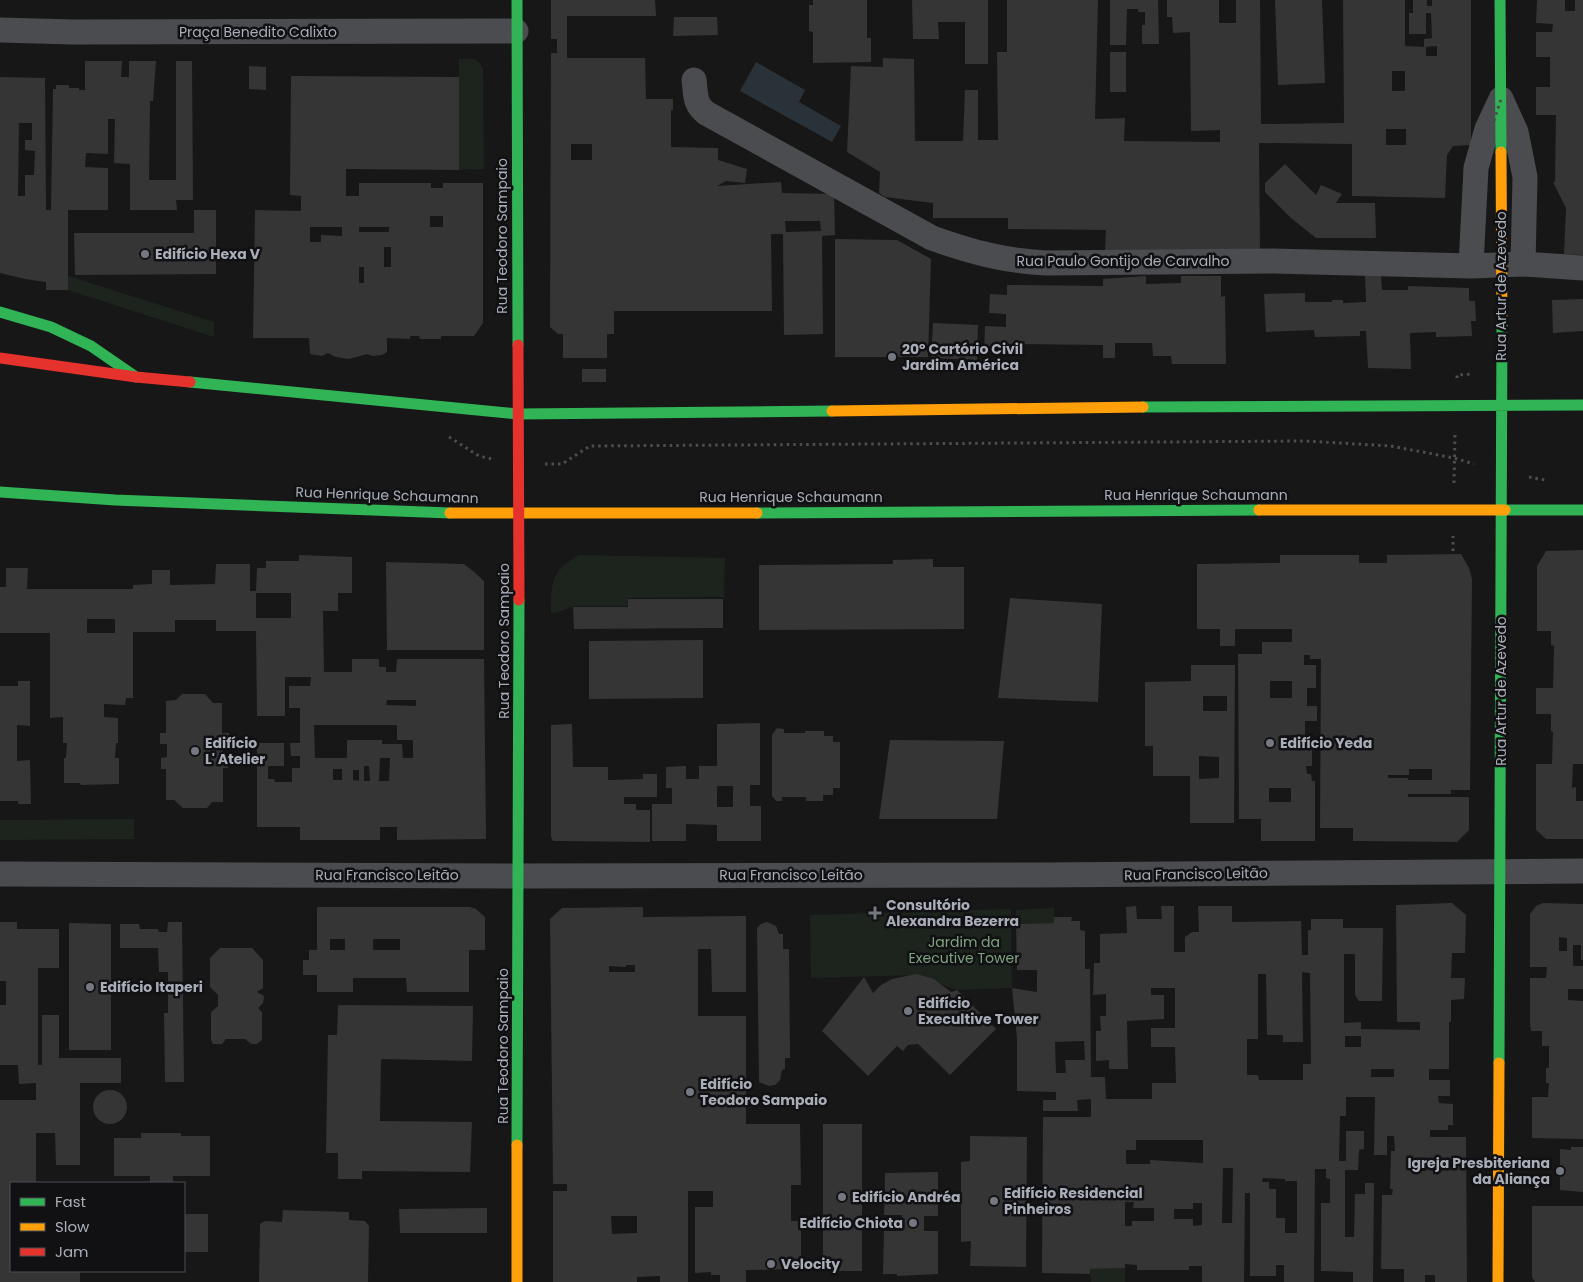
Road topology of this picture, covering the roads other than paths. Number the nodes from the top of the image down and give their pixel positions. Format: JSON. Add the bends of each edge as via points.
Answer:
{"nodes":[{"id":1,"x":516,"y":0,"type":"edge"},
{"id":2,"x":1500,"y":0,"type":"edge"},
{"id":3,"x":0,"y":30,"type":"edge"},
{"id":4,"x":516,"y":31,"type":"junction"},
{"id":5,"x":694,"y":80,"type":"dead end"},
{"id":6,"x":1501,"y":99,"type":"junction"},
{"id":7,"x":1523,"y":264,"type":"junction"},
{"id":8,"x":1471,"y":266,"type":"junction"},
{"id":9,"x":1583,"y":268,"type":"edge"},
{"id":10,"x":0,"y":312,"type":"edge"},
{"id":11,"x":0,"y":358,"type":"edge"},
{"id":12,"x":136,"y":377,"type":"junction"},
{"id":13,"x":1501,"y":406,"type":"junction"},
{"id":14,"x":1583,"y":406,"type":"edge"},
{"id":15,"x":518,"y":414,"type":"junction"},
{"id":16,"x":0,"y":492,"type":"edge"},
{"id":17,"x":1583,"y":510,"type":"edge"},
{"id":18,"x":1501,"y":511,"type":"junction"},
{"id":19,"x":519,"y":513,"type":"junction"},
{"id":20,"x":1500,"y":871,"type":"junction"},
{"id":21,"x":1583,"y":871,"type":"edge"},
{"id":22,"x":0,"y":874,"type":"edge"},
{"id":23,"x":519,"y":876,"type":"junction"},
{"id":24,"x":517,"y":1282,"type":"edge"},
{"id":25,"x":1498,"y":1282,"type":"edge"}],
"edges":[{"from":1,"to":4,"type":"main road","name":"Rua Teodoro Sampaio"},
{"from":2,"to":6,"type":"main road","name":"Rua Artur de Azevedo"},
{"from":3,"to":4,"type":"street","name":"Praça Benedito Calixto"},
{"from":4,"to":15,"type":"main road","name":"Rua Teodoro Sampaio"},
{"from":5,"to":8,"type":"street","name":"Rua Paulo Gontijo de Carvalho","via":[[696,100],[706,113],[932,238],[992,257],[1046,263],[1273,261]]},
{"from":6,"to":7,"type":"street","name":"Rua Artur de Azevedo","via":[[1516,132],[1525,177]]},
{"from":6,"to":8,"type":"street","name":"Rua Artur de Azevedo","via":[[1487,129],[1476,168]]},
{"from":6,"to":13,"type":"main road","name":"Rua Artur de Azevedo","bridge":true},
{"from":7,"to":8,"type":"street","name":"Rua Paulo Gontijo de Carvalho"},
{"from":7,"to":9,"type":"street","name":"Rua Paulo Gontijo de Carvalho"},
{"from":10,"to":12,"type":"main road","via":[[50,327],[91,346]]},
{"from":11,"to":12,"type":"main road"},
{"from":12,"to":15,"type":"main road"},
{"from":13,"to":14,"type":"main road"},
{"from":13,"to":15,"type":"main road"},
{"from":13,"to":18,"type":"main road","name":"Rua Artur de Azevedo"},
{"from":15,"to":19,"type":"main road","name":"Rua Teodoro Sampaio"},
{"from":16,"to":19,"type":"main road","name":"Rua Henrique Schaumann","via":[[124,501]]},
{"from":17,"to":18,"type":"main road","name":"Rua Henrique Schaumann"},
{"from":18,"to":19,"type":"main road","name":"Rua Henrique Schaumann"},
{"from":18,"to":20,"type":"main road","name":"Rua Artur de Azevedo"},
{"from":19,"to":23,"type":"main road","name":"Rua Teodoro Sampaio"},
{"from":20,"to":21,"type":"street","name":"Rua Francisco Leitão"},
{"from":20,"to":23,"type":"street","name":"Rua Francisco Leitão"},
{"from":20,"to":25,"type":"main road","name":"Rua Artur de Azevedo"},
{"from":22,"to":23,"type":"street","name":"Rua Francisco Leitão"},
{"from":23,"to":24,"type":"main road","name":"Rua Teodoro Sampaio"}]}
